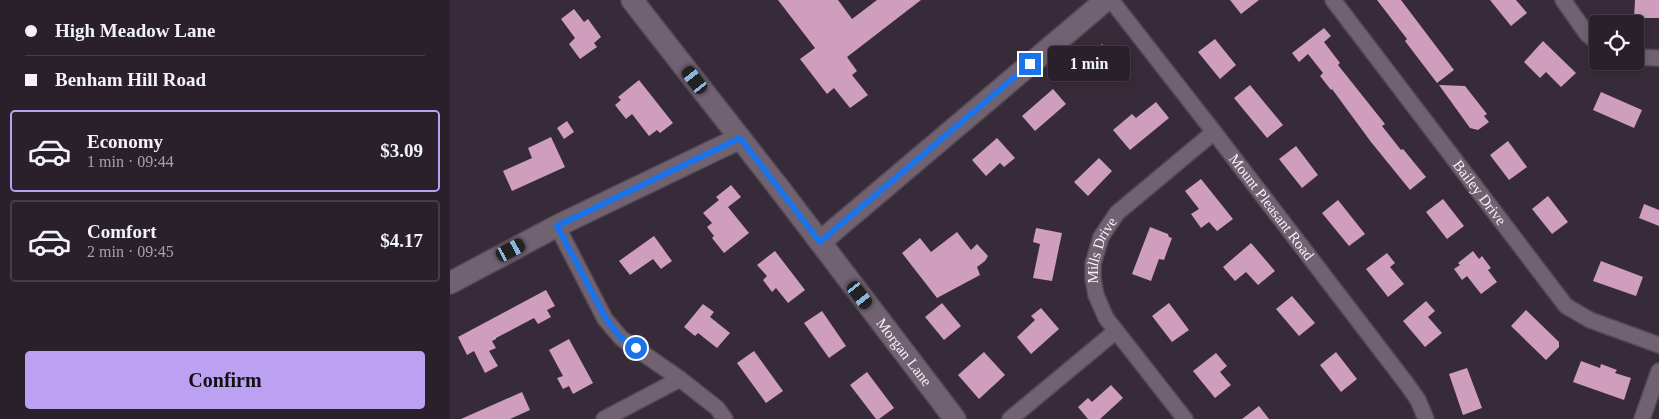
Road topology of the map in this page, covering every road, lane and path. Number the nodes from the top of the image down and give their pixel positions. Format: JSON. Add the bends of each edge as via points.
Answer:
{"nodes":[{"id":1,"x":632,"y":0,"type":"edge"},
{"id":2,"x":1106,"y":0,"type":"edge"},
{"id":3,"x":1111,"y":0,"type":"edge"},
{"id":4,"x":1334,"y":0,"type":"edge"},
{"id":5,"x":1563,"y":0,"type":"edge"},
{"id":6,"x":1589,"y":36,"type":"edge"},
{"id":7,"x":1644,"y":57,"type":"edge"},
{"id":8,"x":1659,"y":58,"type":"edge"},
{"id":9,"x":1214,"y":132,"type":"junction"},
{"id":10,"x":740,"y":138,"type":"junction"},
{"id":11,"x":557,"y":226,"type":"junction"},
{"id":12,"x":820,"y":242,"type":"junction"},
{"id":13,"x":450,"y":283,"type":"edge"},
{"id":14,"x":1116,"y":330,"type":"junction"},
{"id":15,"x":1659,"y":345,"type":"edge"},
{"id":16,"x":1659,"y":371,"type":"edge"},
{"id":17,"x":680,"y":379,"type":"junction"},
{"id":18,"x":604,"y":419,"type":"edge"},
{"id":19,"x":725,"y":419,"type":"edge"},
{"id":20,"x":955,"y":419,"type":"edge"},
{"id":21,"x":1010,"y":419,"type":"edge"},
{"id":22,"x":1185,"y":419,"type":"edge"},
{"id":23,"x":1426,"y":419,"type":"edge"},
{"id":24,"x":1642,"y":419,"type":"edge"}],
"edges":[{"from":1,"to":10,"type":"street","name":"Morgan Lane"},
{"from":2,"to":12,"type":"street"},
{"from":3,"to":9,"type":"street","name":"Mount Pleasant Road"},
{"from":4,"to":15,"type":"street","name":"Bailey Drive","via":[[1566,306],[1590,320]]},
{"from":5,"to":6,"type":"street"},
{"from":7,"to":8,"type":"street"},
{"from":9,"to":14,"type":"street","name":"Mills Drive","via":[[1117,213],[1101,237],[1093,264],[1093,278],[1101,308]]},
{"from":9,"to":23,"type":"street","name":"Mount Pleasant Road","via":[[1406,383]]},
{"from":10,"to":11,"type":"street"},
{"from":10,"to":12,"type":"street","name":"Morgan Lane"},
{"from":11,"to":13,"type":"street"},
{"from":11,"to":17,"type":"street","via":[[606,319],[621,338]]},
{"from":12,"to":20,"type":"street","name":"Morgan Lane"},
{"from":14,"to":21,"type":"street"},
{"from":14,"to":22,"type":"street","name":"Mills Drive"},
{"from":16,"to":24,"type":"street"},
{"from":17,"to":18,"type":"street"},
{"from":17,"to":19,"type":"street","via":[[717,408]]}]}
